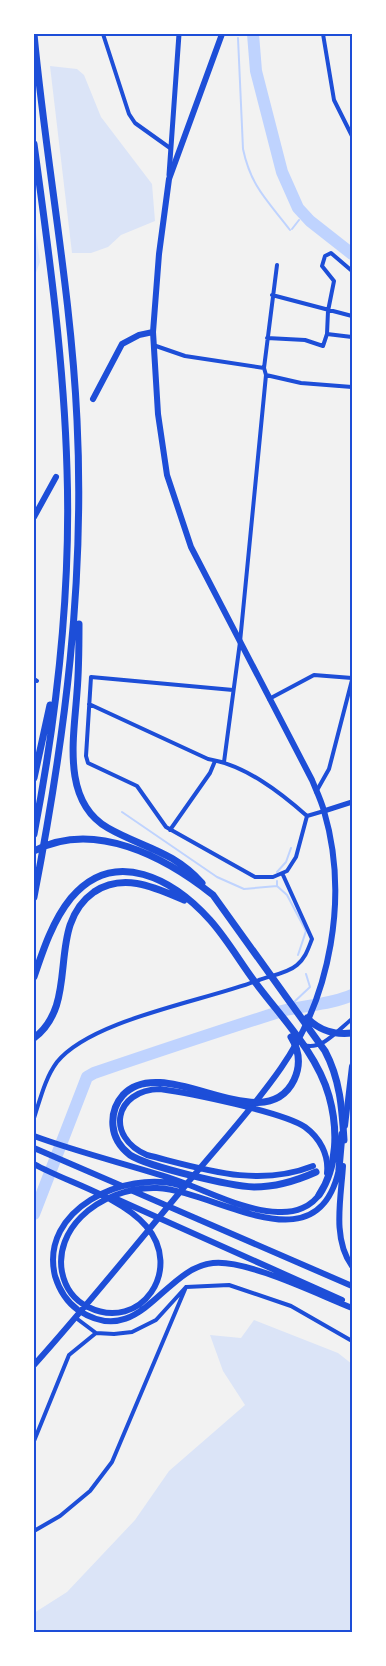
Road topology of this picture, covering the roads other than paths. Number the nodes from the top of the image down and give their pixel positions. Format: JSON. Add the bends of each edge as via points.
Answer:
{"nodes":[{"id":1,"x":34,"y":34,"type":"edge"},
{"id":2,"x":103,"y":34,"type":"edge"},
{"id":3,"x":179,"y":34,"type":"edge"},
{"id":4,"x":222,"y":34,"type":"edge"},
{"id":5,"x":323,"y":34,"type":"edge"},
{"id":6,"x":352,"y":136,"type":"edge"},
{"id":7,"x":34,"y":144,"type":"edge"},
{"id":8,"x":170,"y":148,"type":"junction"},
{"id":9,"x":168,"y":179,"type":"junction"},
{"id":10,"x":277,"y":265,"type":"dead end"},
{"id":11,"x":352,"y":271,"type":"edge"},
{"id":12,"x":272,"y":295,"type":"junction"},
{"id":13,"x":328,"y":311,"type":"junction"},
{"id":14,"x":352,"y":316,"type":"edge"},
{"id":15,"x":153,"y":332,"type":"junction"},
{"id":16,"x":327,"y":334,"type":"junction"},
{"id":17,"x":352,"y":337,"type":"edge"},
{"id":18,"x":267,"y":338,"type":"junction"},
{"id":19,"x":156,"y":346,"type":"junction"},
{"id":20,"x":264,"y":368,"type":"junction"},
{"id":21,"x":266,"y":375,"type":"junction"},
{"id":22,"x":352,"y":386,"type":"edge"},
{"id":23,"x":93,"y":398,"type":"dead end"},
{"id":24,"x":56,"y":477,"type":"dead end"},
{"id":25,"x":34,"y":517,"type":"edge"},
{"id":26,"x":79,"y":563,"type":"junction"},
{"id":27,"x":67,"y":569,"type":"junction"},
{"id":28,"x":240,"y":642,"type":"junction"},
{"id":29,"x":352,"y":679,"type":"edge"},
{"id":30,"x":233,"y":690,"type":"junction"},
{"id":31,"x":269,"y":699,"type":"junction"},
{"id":32,"x":89,"y":704,"type":"junction"},
{"id":33,"x":215,"y":760,"type":"junction"},
{"id":34,"x":224,"y":762,"type":"junction"},
{"id":35,"x":34,"y":778,"type":"edge"},
{"id":36,"x":316,"y":792,"type":"junction"},
{"id":37,"x":352,"y":802,"type":"edge"},
{"id":38,"x":324,"y":811,"type":"junction"},
{"id":39,"x":307,"y":816,"type":"junction"},
{"id":40,"x":170,"y":830,"type":"junction"},
{"id":41,"x":34,"y":834,"type":"edge"},
{"id":42,"x":34,"y":851,"type":"edge"},
{"id":43,"x":283,"y":875,"type":"junction"},
{"id":44,"x":213,"y":895,"type":"junction"},
{"id":45,"x":34,"y":897,"type":"edge"},
{"id":46,"x":197,"y":908,"type":"junction"},
{"id":47,"x":34,"y":977,"type":"edge"},
{"id":48,"x":287,"y":995,"type":"junction"},
{"id":49,"x":273,"y":1006,"type":"junction"},
{"id":50,"x":352,"y":1019,"type":"edge"},
{"id":51,"x":352,"y":1033,"type":"edge"},
{"id":52,"x":34,"y":1038,"type":"edge"},
{"id":53,"x":297,"y":1042,"type":"junction"},
{"id":54,"x":352,"y":1066,"type":"edge"},
{"id":55,"x":228,"y":1101,"type":"junction"},
{"id":56,"x":342,"y":1109,"type":"junction"},
{"id":57,"x":34,"y":1118,"type":"edge"},
{"id":58,"x":34,"y":1136,"type":"edge"},
{"id":59,"x":344,"y":1140,"type":"junction"},
{"id":60,"x":34,"y":1148,"type":"edge"},
{"id":61,"x":34,"y":1163,"type":"edge"},
{"id":62,"x":199,"y":1168,"type":"junction"},
{"id":63,"x":315,"y":1169,"type":"joint"},
{"id":64,"x":339,"y":1169,"type":"junction"},
{"id":65,"x":194,"y":1175,"type":"junction"},
{"id":66,"x":218,"y":1195,"type":"junction"},
{"id":67,"x":319,"y":1195,"type":"junction"},
{"id":68,"x":352,"y":1266,"type":"edge"},
{"id":69,"x":352,"y":1286,"type":"edge"},
{"id":70,"x":186,"y":1287,"type":"junction"},
{"id":71,"x":352,"y":1307,"type":"edge"},
{"id":72,"x":76,"y":1318,"type":"junction"},
{"id":73,"x":96,"y":1333,"type":"junction"},
{"id":74,"x":352,"y":1341,"type":"edge"},
{"id":75,"x":34,"y":1365,"type":"edge"},
{"id":76,"x":34,"y":1441,"type":"edge"},
{"id":77,"x":34,"y":1531,"type":"edge"}],
"edges":[{"from":1,"to":26,"type":"highway","via":[[74,372]]},
{"from":2,"to":8,"type":"street","via":[[129,114],[135,123]]},
{"from":3,"to":8,"type":"street"},
{"from":4,"to":9,"type":"highway"},
{"from":5,"to":6,"type":"street","via":[[334,100]]},
{"from":7,"to":27,"type":"highway","via":[[62,377],[68,472]]},
{"from":8,"to":9,"type":"street"},
{"from":9,"to":15,"type":"highway"},
{"from":10,"to":12,"type":"street"},
{"from":11,"to":13,"type":"street","via":[[331,253],[325,256],[322,266],[334,281]]},
{"from":12,"to":13,"type":"street"},
{"from":12,"to":18,"type":"street"},
{"from":13,"to":14,"type":"street"},
{"from":13,"to":16,"type":"street"},
{"from":15,"to":19,"type":"highway"},
{"from":15,"to":23,"type":"highway","via":[[122,344]]},
{"from":16,"to":17,"type":"street"},
{"from":16,"to":18,"type":"street","via":[[323,346],[305,340]]},
{"from":18,"to":20,"type":"street"},
{"from":19,"to":20,"type":"street","via":[[185,356]]},
{"from":19,"to":28,"type":"highway","via":[[158,414],[172,490],[191,547]]},
{"from":20,"to":21,"type":"street"},
{"from":21,"to":22,"type":"street","via":[[301,383]]},
{"from":21,"to":28,"type":"street"},
{"from":24,"to":25,"type":"highway"},
{"from":26,"to":44,"type":"highway","via":[[79,644],[73,752],[81,797],[91,814],[105,826],[178,861]]},
{"from":26,"to":45,"type":"highway","via":[[61,743]]},
{"from":27,"to":35,"type":"highway","via":[[55,677]]},
{"from":27,"to":41,"type":"highway","via":[[57,686]]},
{"from":28,"to":30,"type":"street"},
{"from":28,"to":31,"type":"highway"},
{"from":29,"to":31,"type":"street","via":[[314,675]]},
{"from":29,"to":36,"type":"street","via":[[329,769]]},
{"from":30,"to":32,"type":"street","via":[[91,677]]},
{"from":30,"to":34,"type":"street"},
{"from":31,"to":36,"type":"highway"},
{"from":32,"to":33,"type":"street","via":[[208,760]]},
{"from":32,"to":40,"type":"street","via":[[88,763],[137,786]]},
{"from":33,"to":34,"type":"street"},
{"from":33,"to":40,"type":"street","via":[[210,773]]},
{"from":34,"to":39,"type":"street","via":[[289,800]]},
{"from":36,"to":38,"type":"highway"},
{"from":37,"to":38,"type":"street"},
{"from":38,"to":39,"type":"street"},
{"from":38,"to":53,"type":"highway","via":[[334,880],[333,924],[320,986]]},
{"from":39,"to":43,"type":"street","via":[[296,857]]},
{"from":40,"to":43,"type":"street","via":[[256,877]]},
{"from":42,"to":44,"type":"highway","via":[[62,840],[91,839],[129,848],[156,858]]},
{"from":43,"to":57,"type":"street","via":[[312,939],[306,956],[295,966],[243,986],[113,1026],[89,1037],[56,1063]]},
{"from":44,"to":48,"type":"highway"},
{"from":46,"to":47,"type":"highway","via":[[163,881],[145,874],[125,871],[100,877],[78,891],[64,908],[49,936]]},
{"from":46,"to":49,"type":"highway","via":[[212,922]]},
{"from":46,"to":52,"type":"highway","via":[[140,883],[121,882],[89,896],[73,916],[55,1010],[47,1025]]},
{"from":48,"to":51,"type":"highway","via":[[318,1027],[331,1033]]},
{"from":48,"to":56,"type":"highway","via":[[319,1041],[335,1072]]},
{"from":49,"to":55,"type":"highway","via":[[297,1050],[299,1065],[295,1078],[283,1094],[270,1100],[256,1103]]},
{"from":49,"to":67,"type":"highway","via":[[312,1059],[331,1105],[334,1140],[331,1171]]},
{"from":50,"to":53,"type":"street","via":[[322,1043],[308,1046]]},
{"from":53,"to":62,"type":"highway","via":[[265,1090]]},
{"from":54,"to":59,"type":"highway"},
{"from":55,"to":62,"type":"highway","via":[[153,1089],[135,1095],[122,1108],[121,1127],[130,1145],[147,1155]]},
{"from":55,"to":65,"type":"highway","via":[[173,1085],[150,1083],[126,1092],[115,1107],[114,1132],[124,1150],[145,1162]]},
{"from":55,"to":67,"type":"highway","via":[[304,1126],[322,1146],[328,1169]]},
{"from":56,"to":59,"type":"highway"},
{"from":56,"to":64,"type":"highway"},
{"from":58,"to":66,"type":"highway"},
{"from":59,"to":64,"type":"highway"},
{"from":59,"to":68,"type":"highway","via":[[340,1230],[343,1248]]},
{"from":60,"to":69,"type":"highway"},
{"from":61,"to":64,"type":"highway","via":[[102,1196],[108,1200],[124,1207],[146,1225],[155,1239],[161,1264],[158,1281],[150,1296],[128,1309],[103,1312],[76,1298],[66,1286],[61,1271],[61,1253],[67,1235],[84,1214],[99,1203],[104,1200],[108,1198],[147,1188],[176,1191],[266,1219],[297,1219],[326,1201]]},
{"from":61,"to":71,"type":"highway","via":[[189,1230]]},
{"from":62,"to":63,"type":"highway","via":[[249,1178]]},
{"from":62,"to":65,"type":"highway"},
{"from":63,"to":65,"type":"highway","via":[[284,1183],[254,1186]]},
{"from":65,"to":72,"type":"highway"},
{"from":66,"to":67,"type":"highway","via":[[263,1210],[281,1212],[307,1206]]},
{"from":66,"to":71,"type":"highway","via":[[152,1181],[109,1190],[82,1206],[66,1223],[57,1242],[54,1262],[57,1281],[71,1304],[94,1317],[113,1320],[140,1313],[183,1274],[203,1264],[223,1262],[242,1265]]},
{"from":70,"to":73,"type":"street","via":[[156,1320],[132,1332]]},
{"from":70,"to":74,"type":"street","via":[[229,1285],[291,1306]]},
{"from":70,"to":77,"type":"street","via":[[112,1462],[90,1491],[60,1516]]},
{"from":72,"to":73,"type":"street"},
{"from":72,"to":75,"type":"highway"},
{"from":73,"to":76,"type":"street","via":[[69,1355]]}]}
